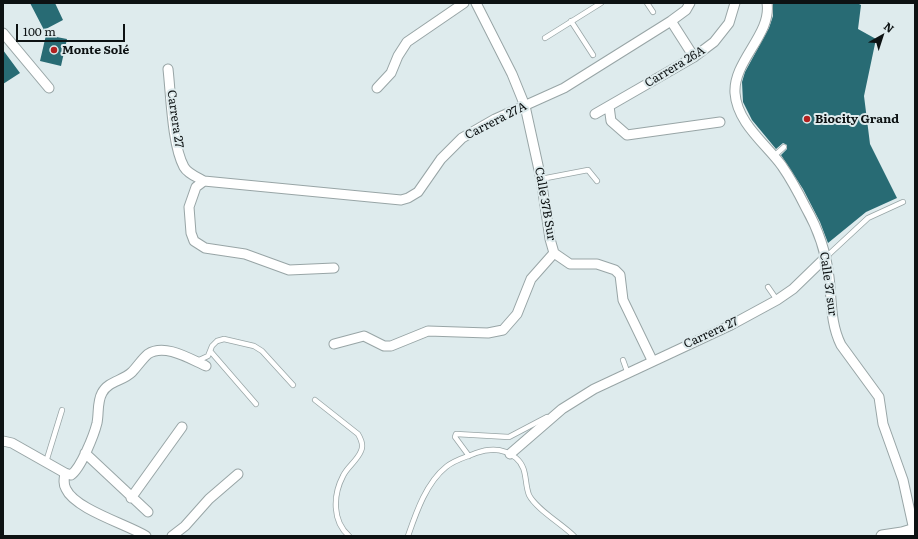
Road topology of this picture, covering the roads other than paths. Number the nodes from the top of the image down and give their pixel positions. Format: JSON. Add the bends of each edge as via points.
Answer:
{"nodes":[{"id":1,"x":464,"y":3,"type":"edge"},
{"id":2,"x":476,"y":3,"type":"edge"},
{"id":3,"x":601,"y":3,"type":"edge"},
{"id":4,"x":647,"y":3,"type":"edge"},
{"id":5,"x":690,"y":3,"type":"edge"},
{"id":6,"x":736,"y":3,"type":"edge"},
{"id":7,"x":767,"y":3,"type":"edge"},
{"id":8,"x":653,"y":12,"type":"dead end"},
{"id":9,"x":671,"y":21,"type":"junction"},
{"id":10,"x":571,"y":22,"type":"junction"},
{"id":11,"x":3,"y":33,"type":"edge"},
{"id":12,"x":545,"y":38,"type":"dead end"},
{"id":13,"x":593,"y":55,"type":"dead end"},
{"id":14,"x":694,"y":56,"type":"junction"},
{"id":15,"x":168,"y":69,"type":"dead end"},
{"id":16,"x":49,"y":88,"type":"dead end"},
{"id":17,"x":377,"y":88,"type":"dead end"},
{"id":18,"x":525,"y":106,"type":"junction"},
{"id":19,"x":609,"y":106,"type":"junction"},
{"id":20,"x":596,"y":114,"type":"dead end"},
{"id":21,"x":720,"y":122,"type":"dead end"},
{"id":22,"x":784,"y":147,"type":"dead end"},
{"id":23,"x":774,"y":156,"type":"junction"},
{"id":24,"x":541,"y":179,"type":"junction"},
{"id":25,"x":204,"y":181,"type":"junction"},
{"id":26,"x":597,"y":181,"type":"dead end"},
{"id":27,"x":903,"y":202,"type":"dead end"},
{"id":28,"x":554,"y":254,"type":"junction"},
{"id":29,"x":826,"y":257,"type":"junction"},
{"id":30,"x":334,"y":268,"type":"dead end"},
{"id":31,"x":768,"y":287,"type":"dead end"},
{"id":32,"x":776,"y":300,"type":"junction"},
{"id":33,"x":334,"y":344,"type":"dead end"},
{"id":34,"x":210,"y":352,"type":"junction"},
{"id":35,"x":623,"y":360,"type":"dead end"},
{"id":36,"x":652,"y":360,"type":"junction"},
{"id":37,"x":195,"y":361,"type":"junction"},
{"id":38,"x":206,"y":366,"type":"dead end"},
{"id":39,"x":628,"y":374,"type":"junction"},
{"id":40,"x":293,"y":385,"type":"dead end"},
{"id":41,"x":315,"y":400,"type":"dead end"},
{"id":42,"x":256,"y":404,"type":"dead end"},
{"id":43,"x":562,"y":409,"type":"junction"},
{"id":44,"x":62,"y":410,"type":"dead end"},
{"id":45,"x":182,"y":427,"type":"dead end"},
{"id":46,"x":3,"y":442,"type":"edge"},
{"id":47,"x":85,"y":453,"type":"junction"},
{"id":48,"x":510,"y":454,"type":"junction"},
{"id":49,"x":469,"y":456,"type":"junction"},
{"id":50,"x":46,"y":462,"type":"junction"},
{"id":51,"x":65,"y":473,"type":"junction"},
{"id":52,"x":238,"y":474,"type":"dead end"},
{"id":53,"x":131,"y":498,"type":"junction"},
{"id":54,"x":148,"y":512,"type":"dead end"},
{"id":55,"x":914,"y":529,"type":"edge"},
{"id":56,"x":146,"y":536,"type":"edge"},
{"id":57,"x":172,"y":536,"type":"edge"},
{"id":58,"x":349,"y":536,"type":"edge"},
{"id":59,"x":408,"y":536,"type":"edge"},
{"id":60,"x":574,"y":536,"type":"edge"},
{"id":61,"x":882,"y":536,"type":"edge"}],
"edges":[{"from":1,"to":17,"type":"street","via":[[406,42],[391,73]]},
{"from":2,"to":18,"type":"street","name":"Calle 37B Sur","via":[[512,74]]},
{"from":3,"to":10,"type":"lane"},
{"from":4,"to":8,"type":"lane"},
{"from":5,"to":9,"type":"street","name":"Carrera 27A","via":[[686,10]]},
{"from":6,"to":14,"type":"street","name":"Carrera 26A","via":[[733,15],[722,34]]},
{"from":7,"to":23,"type":"street","name":"Calle 37 sur","via":[[766,18],[739,71],[735,93],[742,116]]},
{"from":9,"to":14,"type":"street"},
{"from":9,"to":18,"type":"street","name":"Carrera 27A","via":[[564,88]]},
{"from":10,"to":12,"type":"lane"},
{"from":10,"to":13,"type":"lane"},
{"from":11,"to":16,"type":"street"},
{"from":14,"to":19,"type":"street","name":"Carrera 26A"},
{"from":15,"to":25,"type":"street","name":"Carrera 27","via":[[176,142],[180,156],[185,168]]},
{"from":18,"to":24,"type":"street","name":"Calle 37B Sur"},
{"from":18,"to":25,"type":"street","name":"Carrera 27A","via":[[462,138],[441,159],[422,187],[401,200]]},
{"from":19,"to":20,"type":"street","name":"Carrera 26A"},
{"from":19,"to":21,"type":"street","via":[[611,121],[628,135]]},
{"from":22,"to":23,"type":"lane"},
{"from":23,"to":29,"type":"street","name":"Calle 37 sur","via":[[806,208]]},
{"from":24,"to":26,"type":"lane","via":[[588,170]]},
{"from":24,"to":28,"type":"street","name":"Calle 37B Sur"},
{"from":25,"to":30,"type":"street","via":[[196,187],[189,207],[194,241],[206,248],[245,254],[290,270]]},
{"from":27,"to":29,"type":"lane","name":"Carrera 27","via":[[868,218]]},
{"from":28,"to":33,"type":"street","via":[[531,279],[517,314],[503,330],[488,334],[428,331],[391,346],[384,346],[364,336]]},
{"from":28,"to":36,"type":"street","name":"Calle 37B Sur","via":[[570,264],[597,264],[615,270],[620,275],[623,300]]},
{"from":29,"to":32,"type":"street","name":"Carrera 27","via":[[793,289]]},
{"from":29,"to":55,"type":"street","name":"Calle 37 sur","via":[[836,336],[879,397],[883,424],[903,480]]},
{"from":31,"to":32,"type":"lane"},
{"from":32,"to":36,"type":"street","name":"Carrera 27","via":[[730,325]]},
{"from":34,"to":37,"type":"lane","via":[[204,359]]},
{"from":34,"to":40,"type":"lane","via":[[217,341],[224,339],[254,346],[262,351]]},
{"from":34,"to":42,"type":"lane"},
{"from":35,"to":39,"type":"lane"},
{"from":36,"to":39,"type":"street","name":"Carrera 27"},
{"from":37,"to":38,"type":"street"},
{"from":37,"to":47,"type":"street","via":[[171,352],[156,351],[145,357],[129,375],[106,386],[101,394],[97,423]]},
{"from":39,"to":43,"type":"street","name":"Carrera 27","via":[[594,389]]},
{"from":41,"to":58,"type":"lane","via":[[358,434],[362,441],[362,451],[343,475],[336,499],[338,520]]},
{"from":43,"to":48,"type":"street","name":"Carrera 27"},
{"from":43,"to":49,"type":"lane","via":[[509,436],[456,434],[455,437]]},
{"from":44,"to":50,"type":"lane"},
{"from":45,"to":53,"type":"street"},
{"from":46,"to":50,"type":"street","via":[[12,443]]},
{"from":47,"to":51,"type":"street","via":[[75,472]]},
{"from":47,"to":53,"type":"street"},
{"from":48,"to":49,"type":"lane","via":[[486,449]]},
{"from":48,"to":60,"type":"lane","via":[[517,458],[524,470],[529,496]]},
{"from":49,"to":59,"type":"lane","via":[[452,462],[435,477]]},
{"from":50,"to":51,"type":"street"},
{"from":51,"to":56,"type":"street","via":[[65,487],[74,498],[95,512]]},
{"from":52,"to":57,"type":"street"},
{"from":53,"to":54,"type":"street"},
{"from":55,"to":61,"type":"street"}]}
